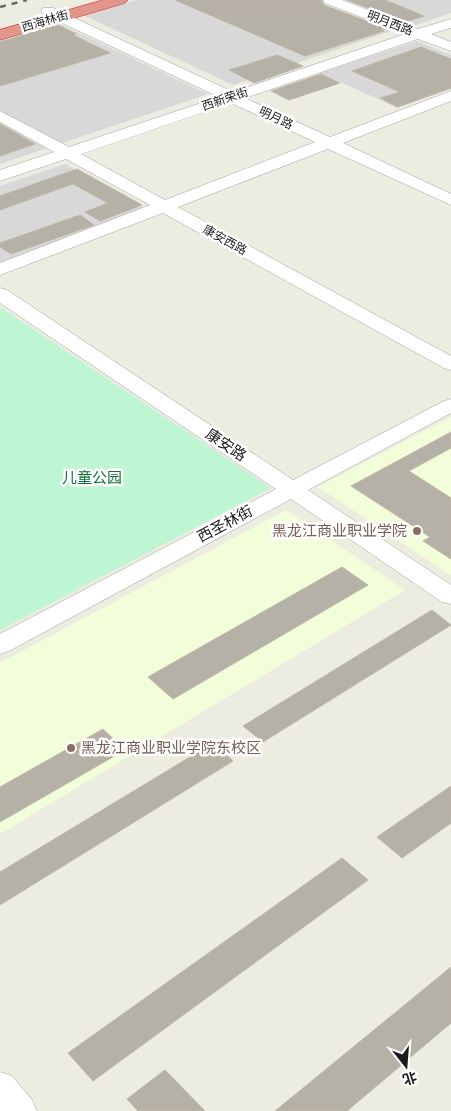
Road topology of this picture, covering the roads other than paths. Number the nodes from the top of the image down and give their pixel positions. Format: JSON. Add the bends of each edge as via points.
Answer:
{"nodes":[{"id":1,"x":86,"y":0,"type":"edge"},
{"id":2,"x":120,"y":0,"type":"edge"},
{"id":3,"x":330,"y":0,"type":"edge"},
{"id":4,"x":54,"y":14,"type":"junction"},
{"id":5,"x":451,"y":23,"type":"edge"},
{"id":6,"x":0,"y":24,"type":"edge"},
{"id":7,"x":0,"y":34,"type":"edge"},
{"id":8,"x":418,"y":34,"type":"junction"},
{"id":9,"x":451,"y":46,"type":"edge"},
{"id":10,"x":451,"y":96,"type":"edge"},
{"id":11,"x":232,"y":97,"type":"junction"},
{"id":12,"x":0,"y":116,"type":"edge"},
{"id":13,"x":329,"y":142,"type":"junction"},
{"id":14,"x":67,"y":153,"type":"junction"},
{"id":15,"x":0,"y":176,"type":"edge"},
{"id":16,"x":451,"y":200,"type":"edge"},
{"id":17,"x":163,"y":206,"type":"junction"},
{"id":18,"x":0,"y":269,"type":"edge"},
{"id":19,"x":0,"y":294,"type":"edge"},
{"id":20,"x":451,"y":364,"type":"edge"},
{"id":21,"x":451,"y":405,"type":"edge"},
{"id":22,"x":291,"y":489,"type":"junction"},
{"id":23,"x":451,"y":596,"type":"edge"},
{"id":24,"x":0,"y":645,"type":"edge"},
{"id":25,"x":0,"y":1088,"type":"edge"},
{"id":26,"x":20,"y":1111,"type":"edge"}],
"edges":[{"from":1,"to":4,"type":"highway","name":"西海林街"},
{"from":2,"to":4,"type":"highway","name":"西海林街"},
{"from":3,"to":8,"type":"street","name":"明月西路"},
{"from":4,"to":6,"type":"highway","name":"西海林街"},
{"from":4,"to":7,"type":"highway","name":"西海林街"},
{"from":4,"to":11,"type":"street","name":"明月路"},
{"from":5,"to":8,"type":"street","name":"西新荣街"},
{"from":8,"to":9,"type":"street","name":"明月西路"},
{"from":8,"to":11,"type":"street","name":"西新荣街"},
{"from":10,"to":13,"type":"street"},
{"from":11,"to":13,"type":"street","name":"明月路"},
{"from":11,"to":14,"type":"street","name":"西新荣街"},
{"from":12,"to":14,"type":"street","name":"康安西路"},
{"from":13,"to":16,"type":"street","name":"明月路"},
{"from":13,"to":17,"type":"street"},
{"from":14,"to":15,"type":"street","name":"西新荣街"},
{"from":14,"to":17,"type":"street","name":"康安西路"},
{"from":17,"to":18,"type":"street"},
{"from":17,"to":20,"type":"street","name":"康安西路"},
{"from":19,"to":22,"type":"street","name":"康安路"},
{"from":21,"to":22,"type":"street","name":"西圣林街"},
{"from":22,"to":23,"type":"street","name":"康安路"},
{"from":22,"to":24,"type":"street","name":"西圣林街"},
{"from":25,"to":26,"type":"street"}]}
